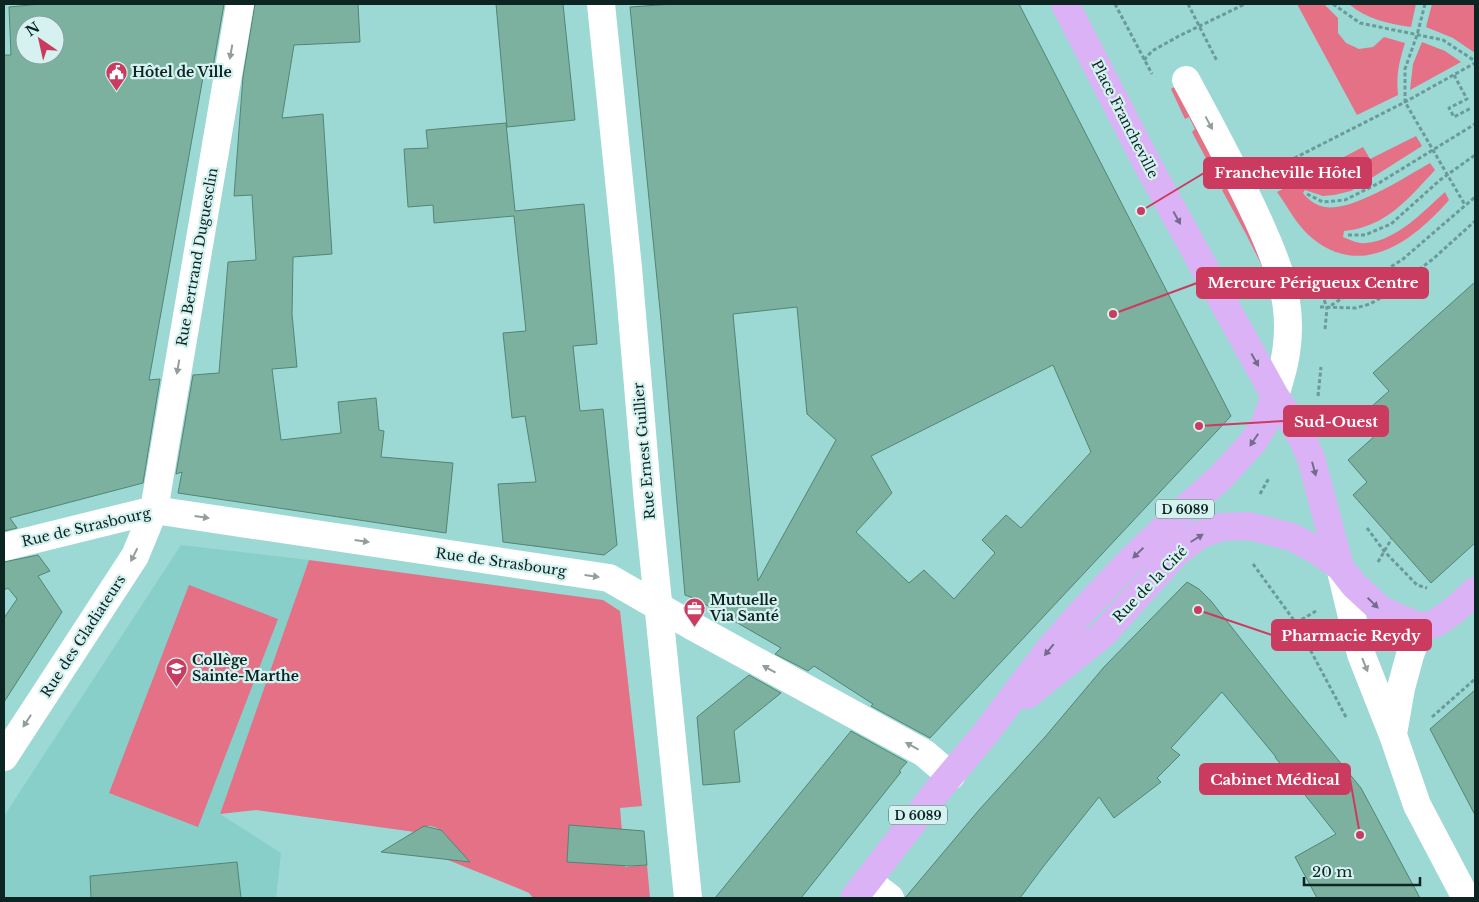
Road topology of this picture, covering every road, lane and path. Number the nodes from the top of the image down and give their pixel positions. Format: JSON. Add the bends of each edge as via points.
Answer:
{"nodes":[{"id":1,"x":240,"y":4,"type":"edge"},
{"id":2,"x":602,"y":4,"type":"edge"},
{"id":3,"x":1065,"y":4,"type":"edge"},
{"id":4,"x":1188,"y":4,"type":"edge"},
{"id":5,"x":1245,"y":4,"type":"edge"},
{"id":6,"x":1334,"y":4,"type":"edge"},
{"id":7,"x":1425,"y":4,"type":"edge"},
{"id":8,"x":1200,"y":27,"type":"junction"},
{"id":9,"x":1417,"y":35,"type":"junction"},
{"id":10,"x":1144,"y":60,"type":"dead end"},
{"id":11,"x":1475,"y":62,"type":"edge"},
{"id":12,"x":1221,"y":69,"type":"dead end"},
{"id":13,"x":1454,"y":75,"type":"junction"},
{"id":14,"x":1186,"y":80,"type":"dead end"},
{"id":15,"x":1405,"y":102,"type":"junction"},
{"id":16,"x":1471,"y":108,"type":"dead end"},
{"id":17,"x":1475,"y":124,"type":"edge"},
{"id":18,"x":1432,"y":149,"type":"junction"},
{"id":19,"x":1475,"y":155,"type":"edge"},
{"id":20,"x":1268,"y":162,"type":"dead end"},
{"id":21,"x":1447,"y":175,"type":"junction"},
{"id":22,"x":1307,"y":194,"type":"dead end"},
{"id":23,"x":1475,"y":197,"type":"edge"},
{"id":24,"x":1465,"y":205,"type":"junction"},
{"id":25,"x":1475,"y":221,"type":"edge"},
{"id":26,"x":1348,"y":235,"type":"dead end"},
{"id":27,"x":1327,"y":308,"type":"junction"},
{"id":28,"x":1324,"y":335,"type":"dead end"},
{"id":29,"x":1321,"y":362,"type":"dead end"},
{"id":30,"x":1275,"y":396,"type":"junction"},
{"id":31,"x":1318,"y":398,"type":"dead end"},
{"id":32,"x":154,"y":510,"type":"junction"},
{"id":33,"x":1363,"y":522,"type":"dead end"},
{"id":34,"x":1392,"y":538,"type":"dead end"},
{"id":35,"x":4,"y":547,"type":"edge"},
{"id":36,"x":1384,"y":551,"type":"junction"},
{"id":37,"x":1252,"y":562,"type":"dead end"},
{"id":38,"x":1376,"y":565,"type":"dead end"},
{"id":39,"x":1340,"y":567,"type":"junction"},
{"id":40,"x":1434,"y":590,"type":"dead end"},
{"id":41,"x":1475,"y":591,"type":"edge"},
{"id":42,"x":659,"y":607,"type":"junction"},
{"id":43,"x":1420,"y":627,"type":"junction"},
{"id":44,"x":1475,"y":679,"type":"edge"},
{"id":45,"x":1426,"y":723,"type":"dead end"},
{"id":46,"x":1351,"y":726,"type":"dead end"},
{"id":47,"x":986,"y":734,"type":"junction"},
{"id":48,"x":1393,"y":735,"type":"junction"},
{"id":49,"x":4,"y":757,"type":"edge"},
{"id":50,"x":951,"y":776,"type":"junction"},
{"id":51,"x":861,"y":890,"type":"edge"},
{"id":52,"x":688,"y":898,"type":"edge"},
{"id":53,"x":890,"y":898,"type":"edge"},
{"id":54,"x":1466,"y":898,"type":"edge"}],
"edges":[{"from":1,"to":32,"type":"street","name":"Rue Bertrand Duguesclin","one_way":true},
{"from":2,"to":42,"type":"street","name":"Rue Ernest Guillier"},
{"from":3,"to":30,"type":"main road","name":"Place Francheville","one_way":true,"via":[[1150,169]]},
{"from":4,"to":8,"type":"path"},
{"from":5,"to":8,"type":"path"},
{"from":6,"to":9,"type":"path","via":[[1360,23]]},
{"from":7,"to":9,"type":"path"},
{"from":8,"to":10,"type":"path","via":[[1152,52]]},
{"from":8,"to":12,"type":"path"},
{"from":9,"to":11,"type":"path","via":[[1443,40]]},
{"from":9,"to":15,"type":"path","via":[[1405,69]]},
{"from":11,"to":13,"type":"path"},
{"from":13,"to":15,"type":"path"},
{"from":13,"to":16,"type":"path","via":[[1467,99],[1449,108],[1454,118]]},
{"from":14,"to":30,"type":"street","one_way":true,"via":[[1242,185],[1271,249],[1285,294],[1288,332],[1285,367]]},
{"from":15,"to":18,"type":"path"},
{"from":15,"to":20,"type":"path","via":[[1272,170]]},
{"from":17,"to":18,"type":"path"},
{"from":18,"to":21,"type":"path"},
{"from":18,"to":22,"type":"path","via":[[1345,200],[1323,202]]},
{"from":19,"to":21,"type":"path"},
{"from":21,"to":24,"type":"path"},
{"from":21,"to":26,"type":"path","via":[[1391,224],[1365,235]]},
{"from":23,"to":24,"type":"path"},
{"from":24,"to":27,"type":"path","via":[[1403,259]]},
{"from":25,"to":27,"type":"path","via":[[1433,259],[1382,297],[1356,308]]},
{"from":27,"to":28,"type":"path"},
{"from":29,"to":31,"type":"path"},
{"from":30,"to":39,"type":"main road","name":"Place Francheville","one_way":true,"via":[[1300,434],[1311,458]]},
{"from":30,"to":47,"type":"main road","number":"D 6089","one_way":true,"via":[[1254,442],[1081,613]]},
{"from":32,"to":35,"type":"street","name":"Rue de Strasbourg"},
{"from":32,"to":42,"type":"street","name":"Rue de Strasbourg","one_way":true,"via":[[610,578]]},
{"from":32,"to":49,"type":"street","name":"Rue des Gladiateurs","one_way":true,"via":[[135,556]]},
{"from":33,"to":36,"type":"path"},
{"from":34,"to":36,"type":"path"},
{"from":36,"to":38,"type":"path"},
{"from":36,"to":40,"type":"path","via":[[1417,585]]},
{"from":37,"to":46,"type":"path","via":[[1296,623]]},
{"from":39,"to":43,"type":"main road","name":"Place Francheville","one_way":true,"via":[[1381,610]]},
{"from":47,"to":39,"type":"main road","name":"Rue de la Cité","one_way":true,"via":[[1032,691],[1102,635],[1176,553],[1199,535],[1221,527],[1249,526],[1292,537],[1318,550]]},
{"from":39,"to":48,"type":"street","one_way":true,"via":[[1361,654]]},
{"from":41,"to":43,"type":"main road","via":[[1434,624]]},
{"from":50,"to":42,"type":"street","name":"Rue de Strasbourg","one_way":true,"via":[[924,753]]},
{"from":42,"to":52,"type":"street","name":"Rue Ernest Guillier"},
{"from":43,"to":48,"type":"street","via":[[1401,688]]},
{"from":44,"to":45,"type":"path"},
{"from":47,"to":50,"type":"main road","number":"D 6089"},
{"from":48,"to":54,"type":"street","via":[[1417,806]]},
{"from":50,"to":51,"type":"main road","number":"D 6089"},
{"from":51,"to":53,"type":"street"}]}
